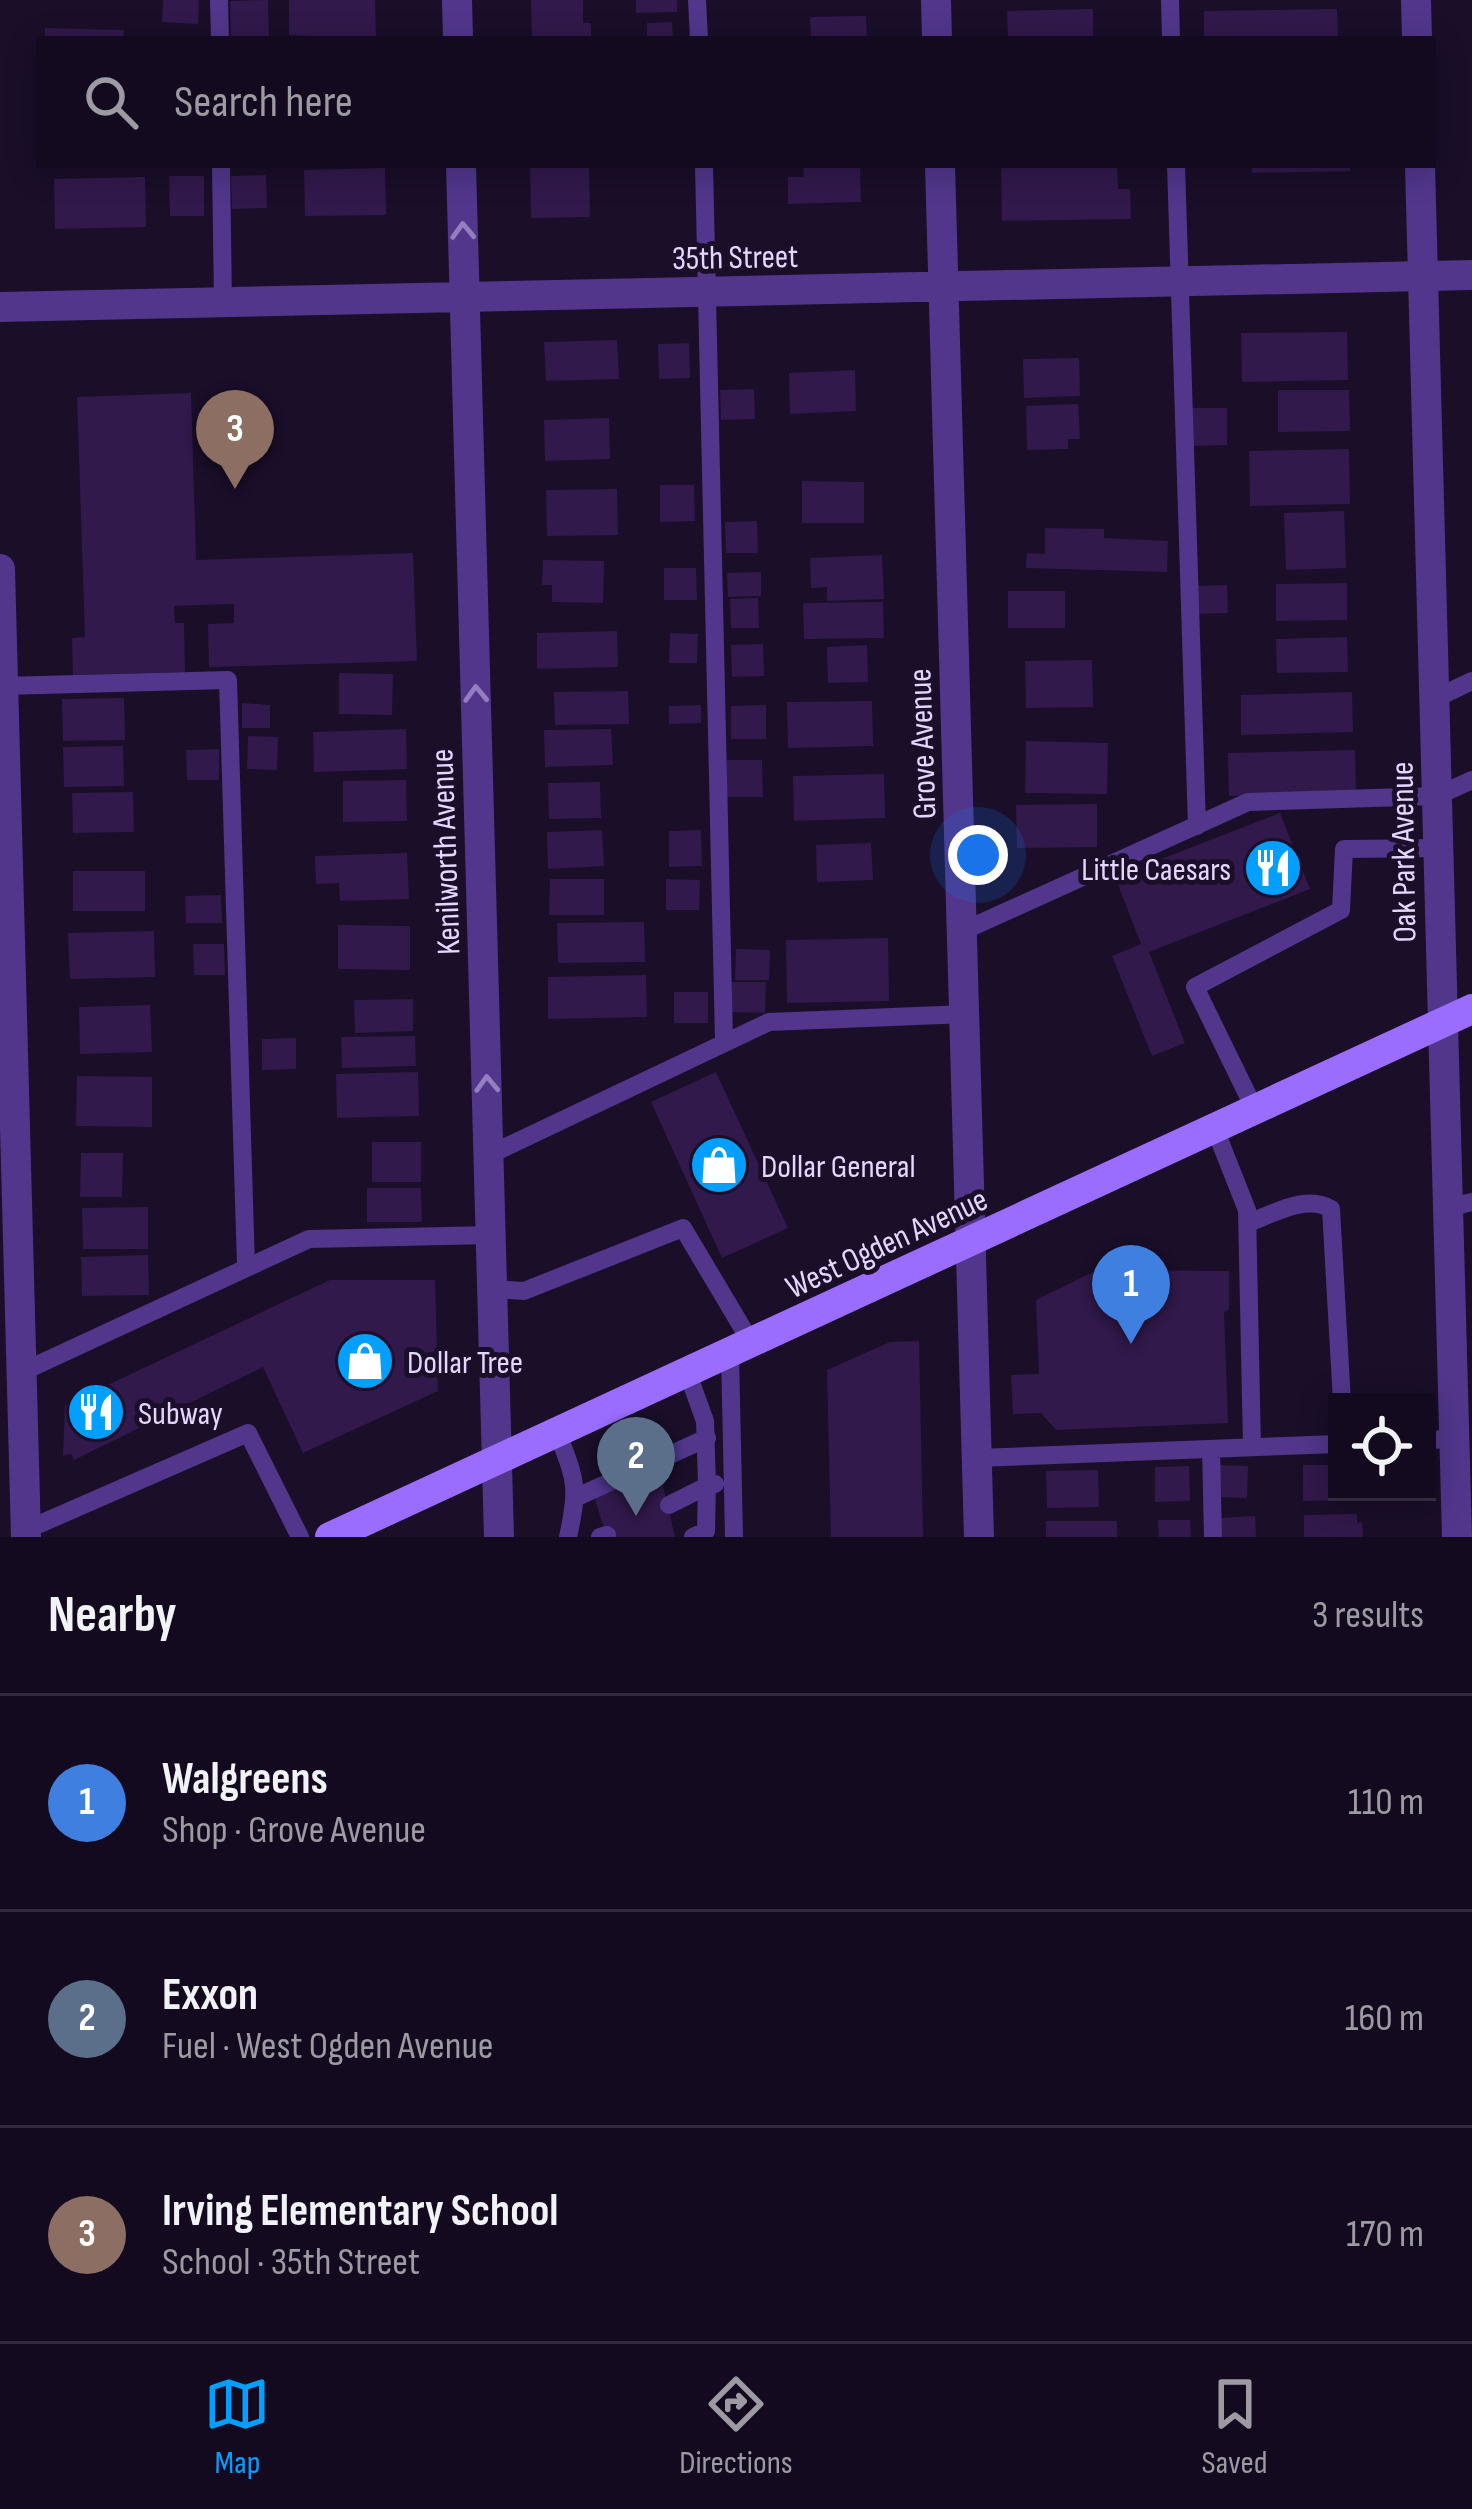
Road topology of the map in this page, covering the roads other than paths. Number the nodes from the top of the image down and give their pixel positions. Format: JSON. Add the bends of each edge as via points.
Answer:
{"nodes":[{"id":1,"x":219,"y":0,"type":"edge"},
{"id":2,"x":457,"y":0,"type":"edge"},
{"id":3,"x":697,"y":0,"type":"edge"},
{"id":4,"x":936,"y":0,"type":"edge"},
{"id":5,"x":1170,"y":0,"type":"edge"},
{"id":6,"x":1416,"y":0,"type":"edge"},
{"id":7,"x":220,"y":36,"type":"edge"},
{"id":8,"x":458,"y":36,"type":"edge"},
{"id":9,"x":698,"y":36,"type":"edge"},
{"id":10,"x":937,"y":36,"type":"edge"},
{"id":11,"x":1172,"y":36,"type":"edge"},
{"id":12,"x":1417,"y":36,"type":"edge"},
{"id":13,"x":221,"y":168,"type":"edge"},
{"id":14,"x":461,"y":168,"type":"edge"},
{"id":15,"x":704,"y":168,"type":"edge"},
{"id":16,"x":940,"y":168,"type":"edge"},
{"id":17,"x":1176,"y":168,"type":"edge"},
{"id":18,"x":1420,"y":168,"type":"edge"},
{"id":19,"x":1472,"y":275,"type":"edge"},
{"id":20,"x":1423,"y":276,"type":"junction"},
{"id":21,"x":1180,"y":282,"type":"junction"},
{"id":22,"x":943,"y":287,"type":"junction"},
{"id":23,"x":710,"y":292,"type":"junction"},
{"id":24,"x":465,"y":297,"type":"junction"},
{"id":25,"x":224,"y":302,"type":"junction"},
{"id":26,"x":0,"y":307,"type":"edge"},
{"id":27,"x":0,"y":568,"type":"edge"},
{"id":28,"x":1472,"y":682,"type":"edge"},
{"id":29,"x":3,"y":686,"type":"junction"},
{"id":30,"x":1434,"y":699,"type":"junction"},
{"id":31,"x":1472,"y":780,"type":"edge"},
{"id":32,"x":1437,"y":796,"type":"junction"},
{"id":33,"x":1197,"y":826,"type":"junction"},
{"id":34,"x":1438,"y":848,"type":"junction"},
{"id":35,"x":963,"y":931,"type":"junction"},
{"id":36,"x":1472,"y":1009,"type":"edge"},
{"id":37,"x":966,"y":1014,"type":"junction"},
{"id":38,"x":1442,"y":1022,"type":"junction"},
{"id":39,"x":724,"y":1040,"type":"junction"},
{"id":40,"x":1255,"y":1110,"type":"junction"},
{"id":41,"x":1215,"y":1129,"type":"junction"},
{"id":42,"x":489,"y":1155,"type":"junction"},
{"id":43,"x":1460,"y":1205,"type":"edge"},
{"id":44,"x":1248,"y":1223,"type":"junction"},
{"id":45,"x":491,"y":1234,"type":"junction"},
{"id":46,"x":973,"y":1241,"type":"junction"},
{"id":47,"x":246,"y":1266,"type":"junction"},
{"id":48,"x":1461,"y":1288,"type":"edge"},
{"id":49,"x":493,"y":1289,"type":"junction"},
{"id":50,"x":741,"y":1349,"type":"junction"},
{"id":51,"x":22,"y":1372,"type":"junction"},
{"id":52,"x":688,"y":1374,"type":"junction"},
{"id":53,"x":1341,"y":1393,"type":"edge"},
{"id":54,"x":558,"y":1434,"type":"junction"},
{"id":55,"x":706,"y":1438,"type":"junction"},
{"id":56,"x":1441,"y":1440,"type":"edge"},
{"id":57,"x":1328,"y":1444,"type":"edge"},
{"id":58,"x":1252,"y":1447,"type":"junction"},
{"id":59,"x":12,"y":1448,"type":"edge"},
{"id":60,"x":1211,"y":1449,"type":"junction"},
{"id":61,"x":977,"y":1458,"type":"junction"},
{"id":62,"x":497,"y":1462,"type":"junction"},
{"id":63,"x":733,"y":1482,"type":"junction"},
{"id":64,"x":707,"y":1486,"type":"junction"},
{"id":65,"x":577,"y":1497,"type":"junction"},
{"id":66,"x":670,"y":1505,"type":"dead end"},
{"id":67,"x":385,"y":1525,"type":"edge"},
{"id":68,"x":26,"y":1533,"type":"edge"},
{"id":69,"x":300,"y":1537,"type":"edge"},
{"id":70,"x":329,"y":1537,"type":"edge"},
{"id":71,"x":499,"y":1537,"type":"edge"},
{"id":72,"x":568,"y":1537,"type":"edge"},
{"id":73,"x":693,"y":1537,"type":"edge"},
{"id":74,"x":734,"y":1537,"type":"edge"},
{"id":75,"x":979,"y":1537,"type":"edge"},
{"id":76,"x":1213,"y":1537,"type":"edge"},
{"id":77,"x":1457,"y":1537,"type":"edge"}],
"edges":[{"from":1,"to":7,"type":"lane"},
{"from":2,"to":8,"type":"street"},
{"from":3,"to":9,"type":"lane"},
{"from":4,"to":10,"type":"street"},
{"from":5,"to":11,"type":"lane"},
{"from":6,"to":12,"type":"street"},
{"from":13,"to":25,"type":"lane"},
{"from":24,"to":14,"type":"street","name":"Kenilworth Avenue","one_way":true},
{"from":15,"to":23,"type":"lane"},
{"from":16,"to":22,"type":"street","name":"Grove Avenue"},
{"from":17,"to":21,"type":"lane"},
{"from":18,"to":20,"type":"street","name":"Oak Park Avenue"},
{"from":19,"to":20,"type":"street","name":"35th Street"},
{"from":20,"to":21,"type":"street","name":"35th Street"},
{"from":20,"to":30,"type":"street","name":"Oak Park Avenue"},
{"from":21,"to":22,"type":"street","name":"35th Street"},
{"from":21,"to":33,"type":"lane"},
{"from":22,"to":23,"type":"street","name":"35th Street"},
{"from":22,"to":35,"type":"street","name":"Grove Avenue"},
{"from":23,"to":24,"type":"street","name":"35th Street"},
{"from":23,"to":39,"type":"lane"},
{"from":24,"to":25,"type":"street","name":"35th Street"},
{"from":42,"to":24,"type":"street","name":"Kenilworth Avenue","one_way":true},
{"from":25,"to":26,"type":"street","name":"35th Street"},
{"from":27,"to":29,"type":"street"},
{"from":28,"to":30,"type":"lane"},
{"from":29,"to":47,"type":"lane","via":[[228,680]]},
{"from":29,"to":51,"type":"street"},
{"from":30,"to":32,"type":"street","name":"Oak Park Avenue"},
{"from":31,"to":32,"type":"lane"},
{"from":32,"to":33,"type":"lane","via":[[1248,802]]},
{"from":32,"to":34,"type":"street","name":"Oak Park Avenue"},
{"from":33,"to":35,"type":"lane"},
{"from":34,"to":38,"type":"street","name":"Oak Park Avenue"},
{"from":34,"to":40,"type":"lane","via":[[1343,849],[1341,910],[1195,987]]},
{"from":35,"to":37,"type":"street","name":"Grove Avenue"},
{"from":36,"to":38,"type":"main road","name":"West Ogden Avenue"},
{"from":37,"to":39,"type":"lane","via":[[769,1022]]},
{"from":37,"to":46,"type":"street","name":"Grove Avenue"},
{"from":38,"to":40,"type":"main road","name":"West Ogden Avenue"},
{"from":38,"to":43,"type":"street","name":"Oak Park Avenue"},
{"from":39,"to":42,"type":"lane"},
{"from":40,"to":41,"type":"main road","name":"West Ogden Avenue"},
{"from":41,"to":44,"type":"lane"},
{"from":41,"to":46,"type":"main road","name":"West Ogden Avenue"},
{"from":42,"to":45,"type":"street","name":"Kenilworth Avenue"},
{"from":43,"to":48,"type":"street","name":"Oak Park Avenue"},
{"from":44,"to":53,"type":"lane","via":[[1306,1202],[1331,1209]]},
{"from":44,"to":58,"type":"lane"},
{"from":45,"to":47,"type":"lane","via":[[309,1239]]},
{"from":45,"to":49,"type":"street","name":"Kenilworth Avenue"},
{"from":46,"to":50,"type":"main road","name":"West Ogden Avenue"},
{"from":46,"to":61,"type":"street","name":"Grove Avenue"},
{"from":47,"to":51,"type":"lane"},
{"from":48,"to":56,"type":"street","name":"Oak Park Avenue"},
{"from":49,"to":50,"type":"lane","via":[[524,1291],[683,1228]]},
{"from":49,"to":62,"type":"street","name":"Kenilworth Avenue"},
{"from":50,"to":52,"type":"main road","name":"West Ogden Avenue"},
{"from":50,"to":63,"type":"lane"},
{"from":51,"to":59,"type":"street"},
{"from":52,"to":54,"type":"main road","name":"West Ogden Avenue"},
{"from":52,"to":55,"type":"lane"},
{"from":54,"to":62,"type":"main road","name":"West Ogden Avenue"},
{"from":54,"to":65,"type":"lane"},
{"from":55,"to":64,"type":"lane"},
{"from":55,"to":65,"type":"lane"},
{"from":56,"to":77,"type":"street","name":"Oak Park Avenue"},
{"from":57,"to":58,"type":"lane"},
{"from":58,"to":60,"type":"lane"},
{"from":59,"to":68,"type":"street"},
{"from":60,"to":61,"type":"lane"},
{"from":60,"to":76,"type":"lane"},
{"from":61,"to":75,"type":"street","name":"Grove Avenue"},
{"from":62,"to":67,"type":"main road","name":"West Ogden Avenue"},
{"from":62,"to":71,"type":"street","name":"Kenilworth Avenue"},
{"from":63,"to":64,"type":"lane"},
{"from":63,"to":74,"type":"lane"},
{"from":64,"to":66,"type":"lane"},
{"from":64,"to":73,"type":"lane","via":[[706,1532]]},
{"from":65,"to":72,"type":"lane"},
{"from":67,"to":70,"type":"main road","name":"West Ogden Avenue"},
{"from":68,"to":69,"type":"lane","via":[[248,1433]]}]}
